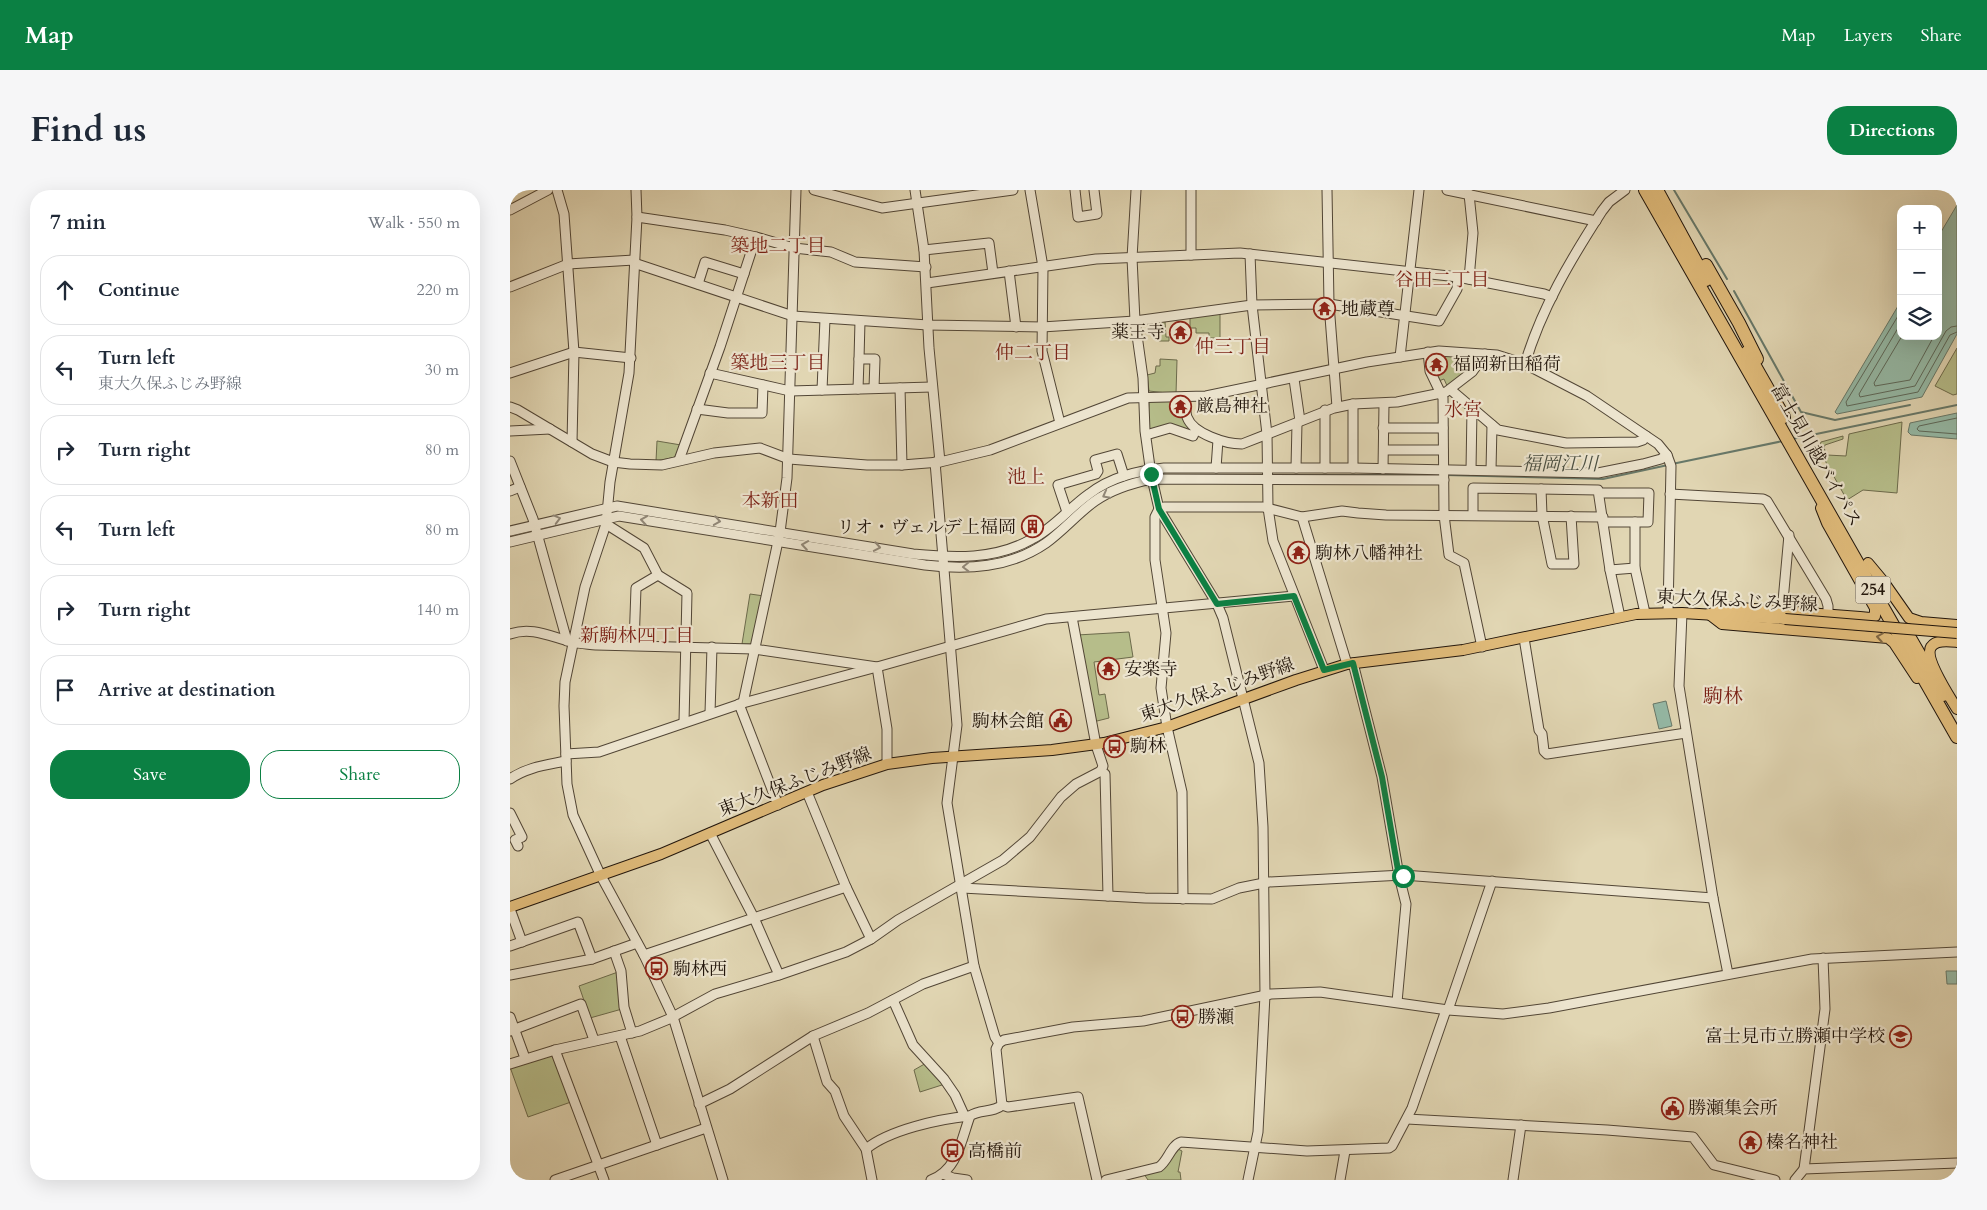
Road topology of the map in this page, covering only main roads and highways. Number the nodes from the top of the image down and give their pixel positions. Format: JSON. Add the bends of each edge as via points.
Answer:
{"nodes":[{"id":1,"x":1638,"y":190,"type":"edge"},
{"id":2,"x":1645,"y":190,"type":"edge"},
{"id":3,"x":1657,"y":190,"type":"edge"},
{"id":4,"x":1675,"y":244,"type":"junction"},
{"id":5,"x":1790,"y":437,"type":"junction"},
{"id":6,"x":1812,"y":483,"type":"junction"},
{"id":7,"x":1868,"y":563,"type":"junction"},
{"id":8,"x":1708,"y":614,"type":"junction"},
{"id":9,"x":1784,"y":615,"type":"junction"},
{"id":10,"x":1957,"y":625,"type":"edge"},
{"id":11,"x":1957,"y":633,"type":"edge"},
{"id":12,"x":1957,"y":642,"type":"edge"},
{"id":13,"x":1934,"y":698,"type":"junction"},
{"id":14,"x":1957,"y":709,"type":"edge"},
{"id":15,"x":1957,"y":720,"type":"edge"},
{"id":16,"x":1957,"y":737,"type":"edge"},
{"id":17,"x":510,"y":908,"type":"edge"}],
"edges":[{"from":1,"to":4,"type":"highway","number":"254","via":[[1664,234]]},
{"from":2,"to":4,"type":"highway","name":"富士見川越バイパス","number":"254"},
{"from":3,"to":5,"type":"highway","name":"富士見川越バイパス","number":"254","via":[[1764,382]]},
{"from":4,"to":5,"type":"highway","name":"富士見川越バイパス","number":"254"},
{"from":5,"to":6,"type":"highway","name":"富士見川越バイパス","number":"254"},
{"from":5,"to":7,"type":"highway","name":"富士見川越バイパス","number":"254"},
{"from":6,"to":9,"type":"main road","via":[[1827,523],[1876,612],[1870,618]]},
{"from":6,"to":13,"type":"highway","name":"富士見川越バイパス","number":"254"},
{"from":7,"to":10,"type":"main road","via":[[1908,618]]},
{"from":7,"to":15,"type":"highway","name":"富士見川越バイパス","number":"254"},
{"from":8,"to":9,"type":"main road","name":"東大久保ふじみ野線"},
{"from":13,"to":8,"type":"main road","one_way":true,"via":[[1888,638],[1722,624]]},
{"from":8,"to":17,"type":"main road","name":"東大久保ふじみ野線","via":[[1645,613],[1482,647],[1350,663],[1167,727],[1096,745],[887,764],[807,792],[661,854]]},
{"from":9,"to":11,"type":"main road","name":"東大久保ふじみ野線","bridge":true},
{"from":12,"to":14,"type":"main road","via":[[1934,643],[1929,652]]},
{"from":13,"to":16,"type":"highway","name":"富士見川越バイパス","number":"254"}]}
